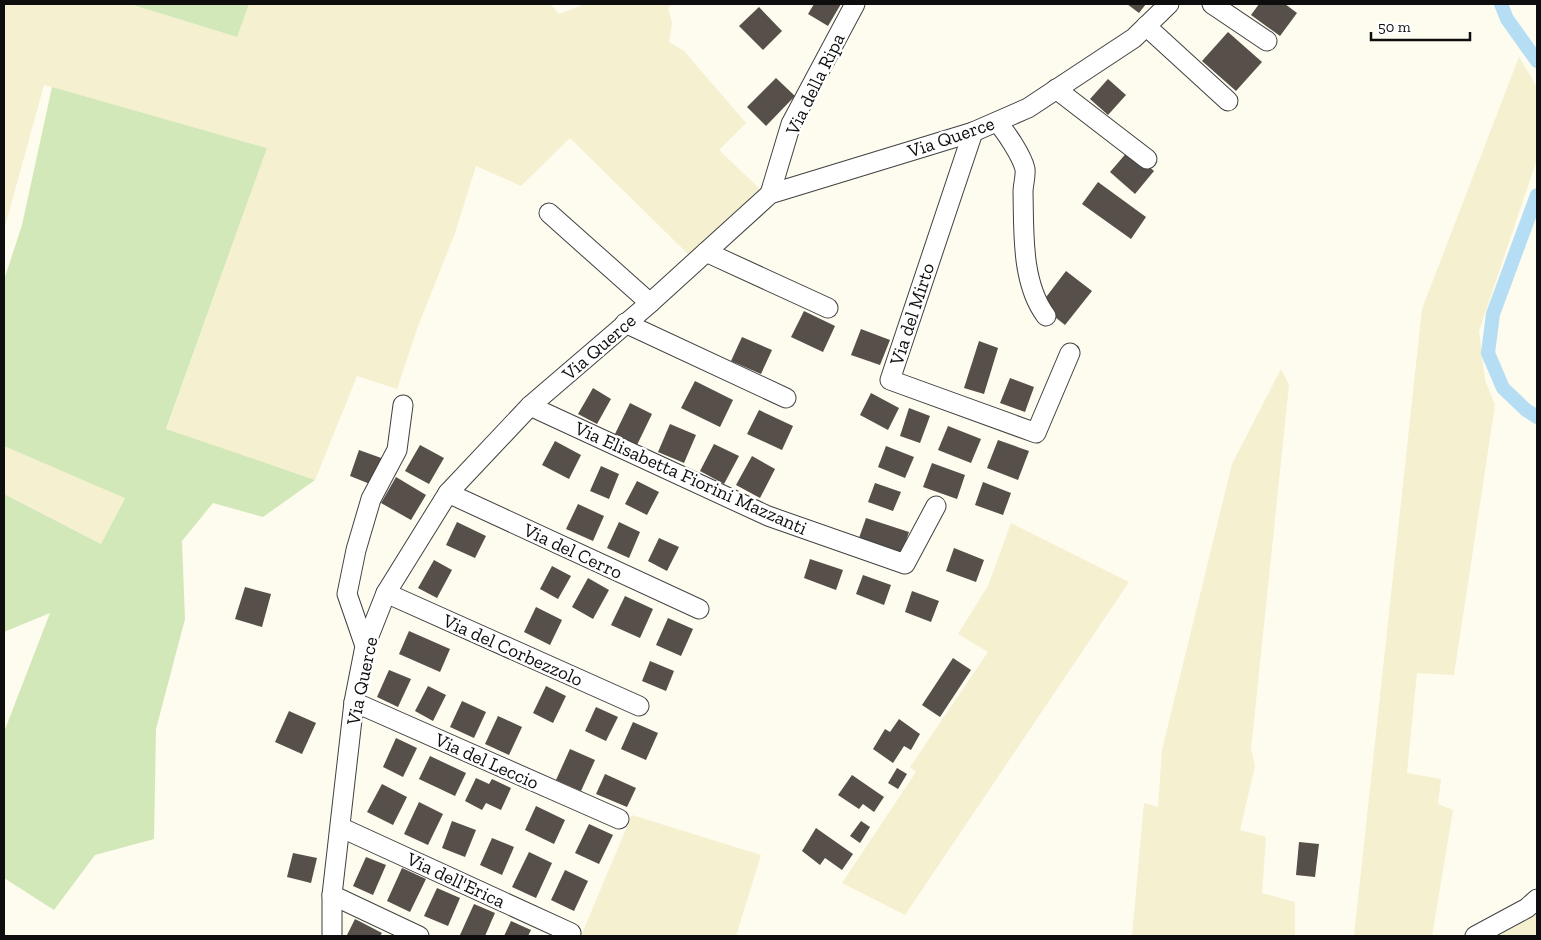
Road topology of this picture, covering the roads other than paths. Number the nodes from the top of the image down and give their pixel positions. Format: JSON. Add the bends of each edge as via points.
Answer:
{"nodes":[{"id":1,"x":855,"y":4,"type":"edge"},
{"id":2,"x":1168,"y":4,"type":"edge"},
{"id":3,"x":1212,"y":4,"type":"edge"},
{"id":4,"x":1146,"y":26,"type":"junction"},
{"id":5,"x":1267,"y":41,"type":"dead end"},
{"id":6,"x":1060,"y":87,"type":"junction"},
{"id":7,"x":1228,"y":101,"type":"dead end"},
{"id":8,"x":997,"y":122,"type":"junction"},
{"id":9,"x":973,"y":132,"type":"junction"},
{"id":10,"x":1133,"y":138,"type":"dead end"},
{"id":11,"x":1147,"y":160,"type":"dead end"},
{"id":12,"x":770,"y":194,"type":"junction"},
{"id":13,"x":549,"y":213,"type":"dead end"},
{"id":14,"x":706,"y":252,"type":"junction"},
{"id":15,"x":650,"y":303,"type":"junction"},
{"id":16,"x":828,"y":308,"type":"dead end"},
{"id":17,"x":1046,"y":316,"type":"dead end"},
{"id":18,"x":625,"y":323,"type":"junction"},
{"id":19,"x":1070,"y":353,"type":"dead end"},
{"id":20,"x":786,"y":398,"type":"dead end"},
{"id":21,"x":403,"y":405,"type":"dead end"},
{"id":22,"x":530,"y":406,"type":"junction"},
{"id":23,"x":448,"y":493,"type":"junction"},
{"id":24,"x":936,"y":506,"type":"dead end"},
{"id":25,"x":386,"y":594,"type":"junction"},
{"id":26,"x":699,"y":609,"type":"dead end"},
{"id":27,"x":365,"y":646,"type":"junction"},
{"id":28,"x":354,"y":702,"type":"junction"},
{"id":29,"x":639,"y":706,"type":"dead end"},
{"id":30,"x":619,"y":820,"type":"dead end"},
{"id":31,"x":342,"y":828,"type":"junction"},
{"id":32,"x":332,"y":895,"type":"junction"},
{"id":33,"x":1537,"y":899,"type":"edge"},
{"id":34,"x":571,"y":933,"type":"dead end"},
{"id":35,"x":332,"y":936,"type":"edge"},
{"id":36,"x":419,"y":936,"type":"edge"},
{"id":37,"x":1475,"y":936,"type":"edge"}],
"edges":[{"from":1,"to":12,"type":"street","name":"Via della Ripa","via":[[791,124]]},
{"from":2,"to":4,"type":"street","name":"Via Querce"},
{"from":3,"to":5,"type":"street"},
{"from":4,"to":6,"type":"street","name":"Via Querce","via":[[1134,38]]},
{"from":4,"to":7,"type":"street"},
{"from":6,"to":8,"type":"street","name":"Via Querce","via":[[1028,108]]},
{"from":6,"to":10,"type":"street"},
{"from":6,"to":11,"type":"street"},
{"from":8,"to":9,"type":"street","name":"Via Querce"},
{"from":8,"to":17,"type":"street","via":[[1024,169],[1030,280],[1037,303]]},
{"from":9,"to":12,"type":"street","name":"Via Querce"},
{"from":9,"to":19,"type":"street","name":"Via del Mirto","via":[[890,380],[1036,433]]},
{"from":12,"to":14,"type":"street","name":"Via Querce"},
{"from":13,"to":15,"type":"street"},
{"from":14,"to":15,"type":"street","name":"Via Querce"},
{"from":14,"to":16,"type":"street"},
{"from":15,"to":18,"type":"street","name":"Via Querce"},
{"from":18,"to":20,"type":"street"},
{"from":18,"to":22,"type":"street","name":"Via Querce"},
{"from":21,"to":27,"type":"street","via":[[398,450],[371,499],[347,594]]},
{"from":22,"to":23,"type":"street","name":"Via Querce"},
{"from":22,"to":24,"type":"street","name":"Via Elisabetta Fiorini Mazzanti","via":[[768,516],[906,564]]},
{"from":23,"to":25,"type":"street","name":"Via Querce"},
{"from":23,"to":26,"type":"street","name":"Via del Cerro"},
{"from":25,"to":27,"type":"street","name":"Via Querce"},
{"from":25,"to":29,"type":"street","name":"Via del Corbezzolo"},
{"from":27,"to":28,"type":"street","name":"Via Querce"},
{"from":28,"to":30,"type":"street","name":"Via del Leccio"},
{"from":28,"to":31,"type":"street","name":"Via Querce"},
{"from":31,"to":32,"type":"street","name":"Via Querce"},
{"from":31,"to":34,"type":"street","name":"Via dell'Erica"},
{"from":32,"to":35,"type":"street","name":"Via Querce"},
{"from":32,"to":36,"type":"street"},
{"from":33,"to":37,"type":"street","via":[[1527,908]]}]}
